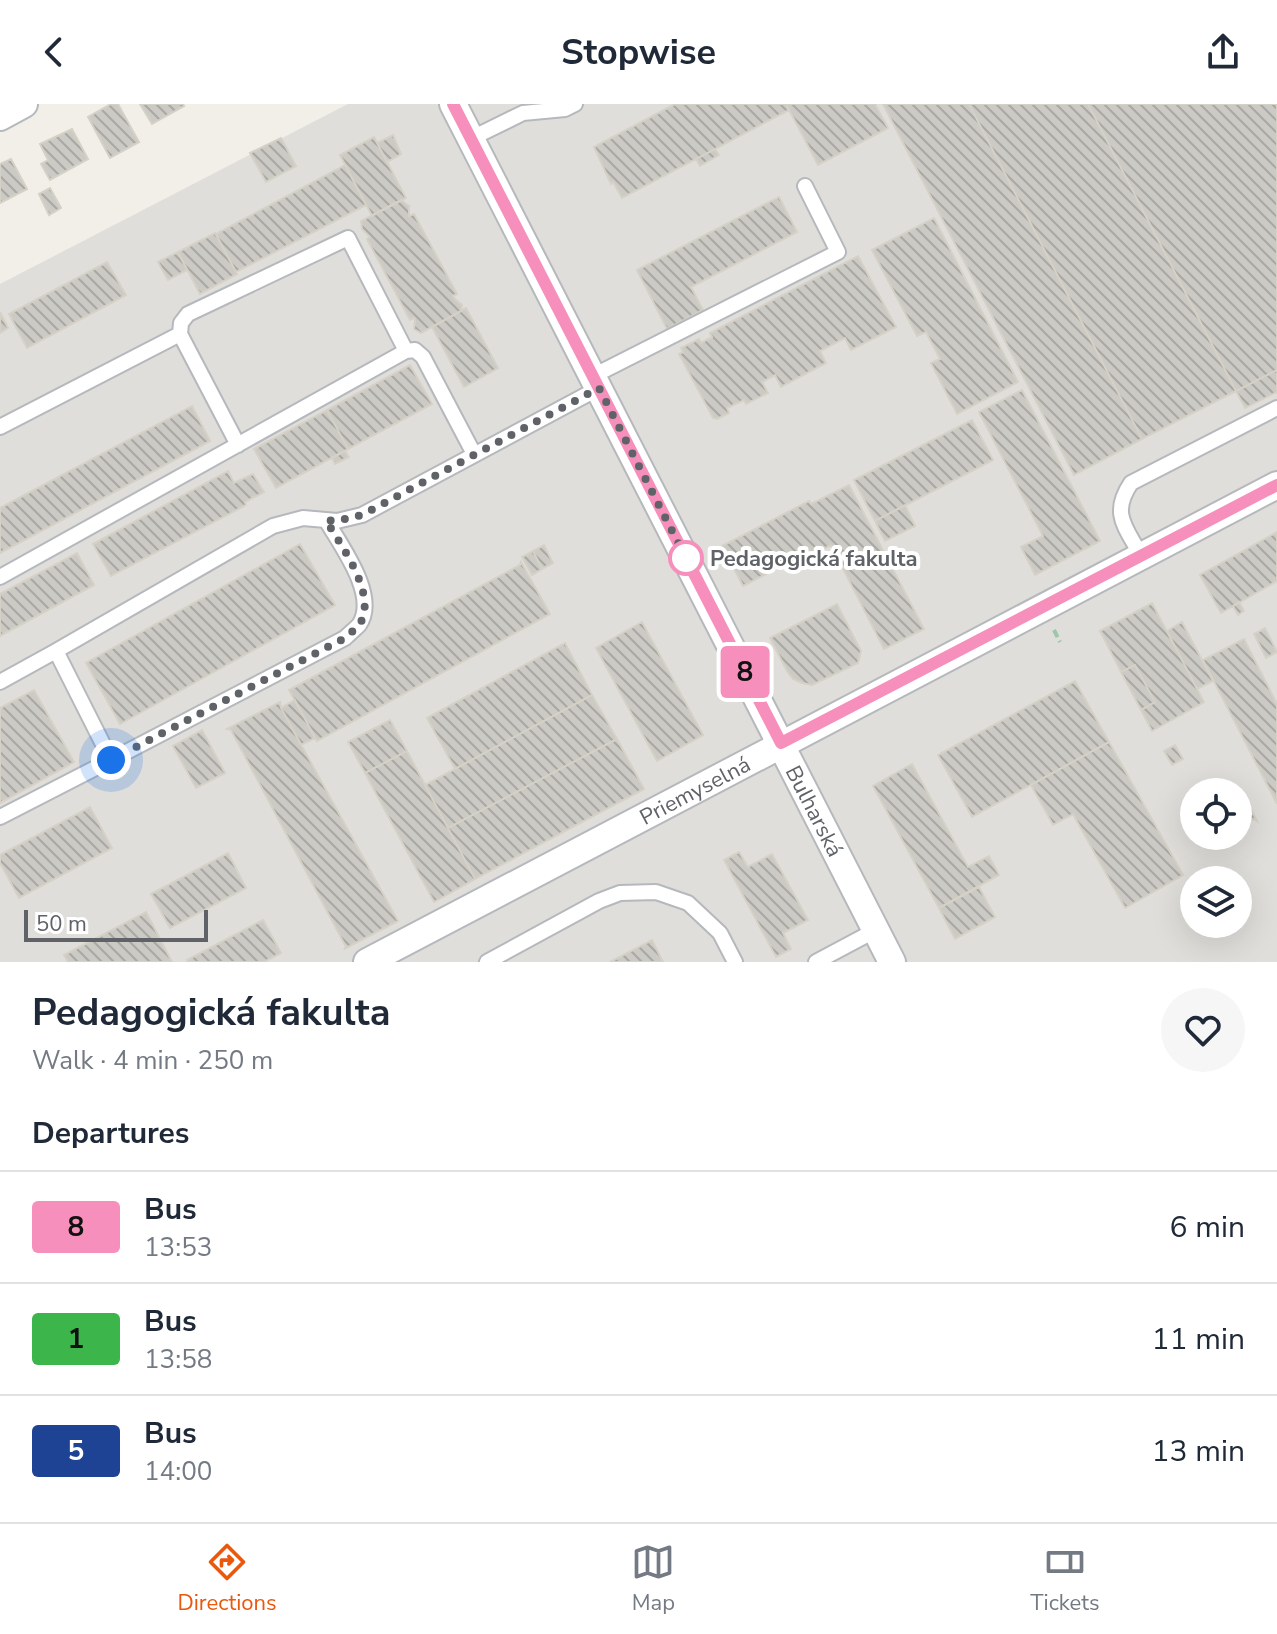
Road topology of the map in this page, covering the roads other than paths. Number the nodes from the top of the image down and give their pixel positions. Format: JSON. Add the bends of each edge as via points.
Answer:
{"nodes":[{"id":1,"x":24,"y":104,"type":"edge"},
{"id":2,"x":453,"y":104,"type":"edge"},
{"id":3,"x":575,"y":104,"type":"edge"},
{"id":4,"x":0,"y":117,"type":"edge"},
{"id":5,"x":470,"y":139,"type":"junction"},
{"id":6,"x":805,"y":186,"type":"dead end"},
{"id":7,"x":180,"y":334,"type":"junction"},
{"id":8,"x":406,"y":351,"type":"junction"},
{"id":9,"x":596,"y":382,"type":"junction"},
{"id":10,"x":1277,"y":408,"type":"edge"},
{"id":11,"x":0,"y":427,"type":"edge"},
{"id":12,"x":238,"y":445,"type":"junction"},
{"id":13,"x":474,"y":454,"type":"junction"},
{"id":14,"x":1277,"y":485,"type":"edge"},
{"id":15,"x":326,"y":520,"type":"junction"},
{"id":16,"x":1141,"y":556,"type":"junction"},
{"id":17,"x":0,"y":577,"type":"edge"},
{"id":18,"x":56,"y":651,"type":"junction"},
{"id":19,"x":0,"y":682,"type":"edge"},
{"id":20,"x":781,"y":743,"type":"junction"},
{"id":21,"x":111,"y":760,"type":"junction"},
{"id":22,"x":0,"y":817,"type":"edge"},
{"id":23,"x":876,"y":930,"type":"junction"},
{"id":24,"x":367,"y":962,"type":"edge"},
{"id":25,"x":487,"y":962,"type":"edge"},
{"id":26,"x":735,"y":962,"type":"edge"},
{"id":27,"x":816,"y":962,"type":"edge"},
{"id":28,"x":892,"y":962,"type":"edge"}],
"edges":[{"from":1,"to":4,"type":"street"},
{"from":2,"to":5,"type":"street","name":"Bulharská"},
{"from":3,"to":5,"type":"lane","via":[[523,113]]},
{"from":5,"to":9,"type":"street","name":"Bulharská"},
{"from":6,"to":9,"type":"lane","via":[[838,252]]},
{"from":7,"to":8,"type":"lane","via":[[188,314],[348,238]]},
{"from":7,"to":11,"type":"lane"},
{"from":7,"to":12,"type":"lane"},
{"from":8,"to":12,"type":"lane"},
{"from":8,"to":13,"type":"lane","via":[[423,357]]},
{"from":9,"to":13,"type":"lane"},
{"from":9,"to":20,"type":"street","name":"Bulharská"},
{"from":10,"to":16,"type":"lane","via":[[1131,483],[1121,499],[1121,518]]},
{"from":12,"to":17,"type":"lane"},
{"from":13,"to":15,"type":"lane","via":[[362,515]]},
{"from":14,"to":16,"type":"street","name":"Priemyselná"},
{"from":15,"to":18,"type":"lane","via":[[303,518],[273,526]]},
{"from":15,"to":21,"type":"lane","via":[[363,586],[366,604],[360,624],[345,638]]},
{"from":16,"to":20,"type":"street","name":"Priemyselná"},
{"from":18,"to":19,"type":"lane"},
{"from":18,"to":21,"type":"lane"},
{"from":20,"to":23,"type":"street","name":"Bulharská"},
{"from":20,"to":24,"type":"street","name":"Priemyselná"},
{"from":21,"to":22,"type":"lane"},
{"from":23,"to":27,"type":"lane"},
{"from":23,"to":28,"type":"street","name":"Bulharská"},
{"from":25,"to":26,"type":"lane","via":[[599,901],[620,893],[656,892],[688,903],[720,933]]}]}
